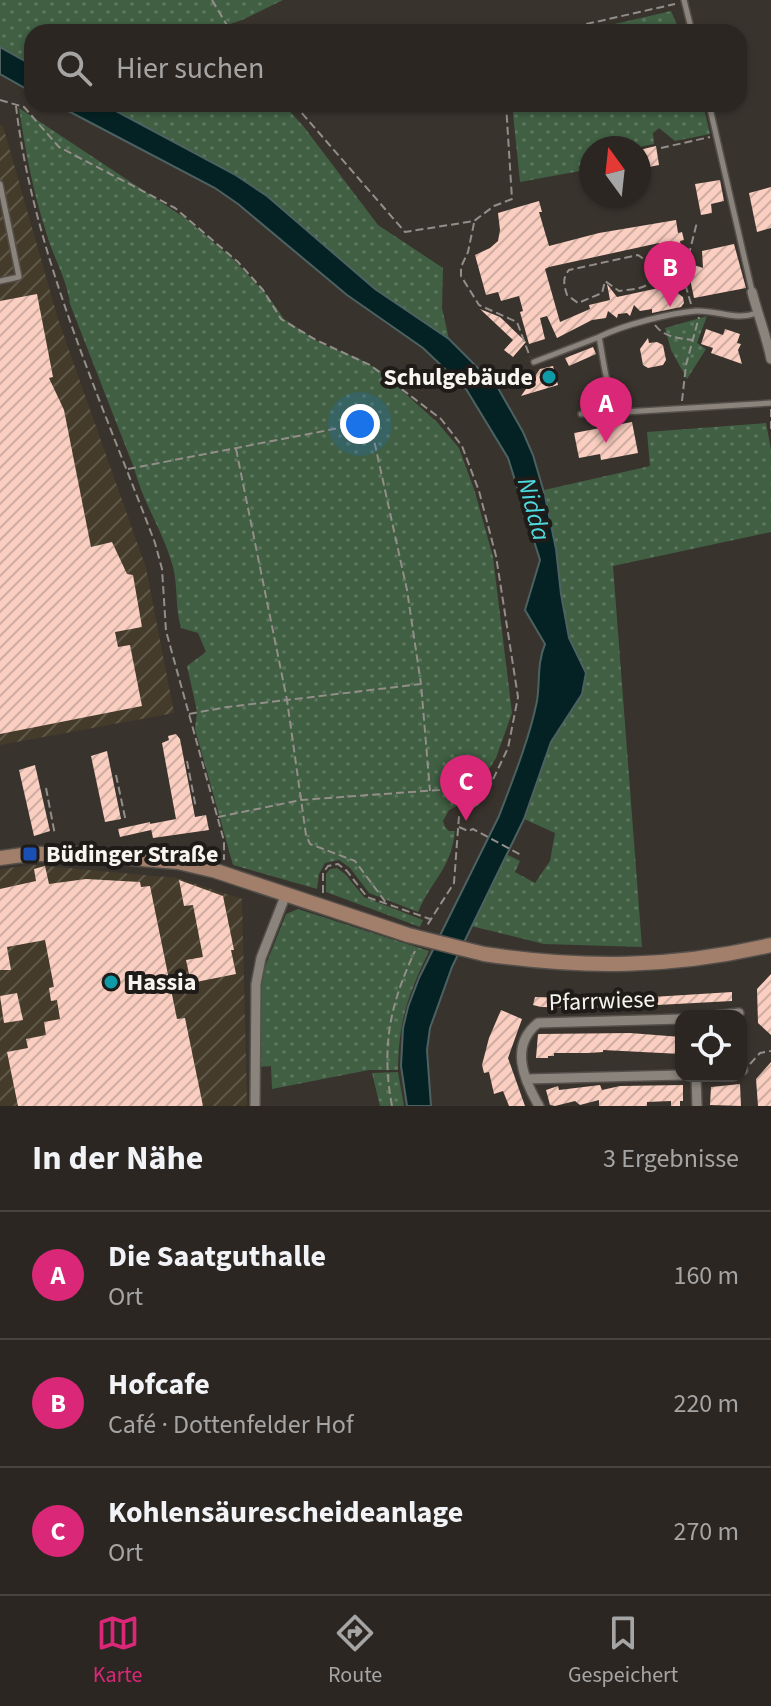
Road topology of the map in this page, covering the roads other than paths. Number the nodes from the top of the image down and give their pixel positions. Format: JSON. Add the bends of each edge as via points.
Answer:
{"nodes":[{"id":1,"x":684,"y":1,"type":"edge"},
{"id":2,"x":690,"y":24,"type":"edge"},
{"id":3,"x":711,"y":112,"type":"edge"},
{"id":4,"x":0,"y":184,"type":"edge"},
{"id":5,"x":0,"y":281,"type":"edge"},
{"id":6,"x":752,"y":292,"type":"joint"},
{"id":7,"x":757,"y":313,"type":"junction"},
{"id":8,"x":599,"y":337,"type":"junction"},
{"id":9,"x":771,"y":359,"type":"edge"},
{"id":10,"x":534,"y":362,"type":"road end"},
{"id":11,"x":771,"y":406,"type":"edge"},
{"id":12,"x":620,"y":409,"type":"junction"},
{"id":13,"x":581,"y":414,"type":"dead end"},
{"id":14,"x":0,"y":858,"type":"edge"},
{"id":15,"x":286,"y":894,"type":"junction"},
{"id":16,"x":771,"y":945,"type":"edge"},
{"id":17,"x":675,"y":1019,"type":"edge"},
{"id":18,"x":675,"y":1075,"type":"edge"},
{"id":19,"x":526,"y":1079,"type":"junction"},
{"id":20,"x":696,"y":1082,"type":"edge"},
{"id":21,"x":255,"y":1106,"type":"edge"},
{"id":22,"x":539,"y":1106,"type":"edge"},
{"id":23,"x":697,"y":1106,"type":"edge"}],
"edges":[{"from":1,"to":2,"type":"lane"},
{"from":3,"to":6,"type":"lane"},
{"from":4,"to":5,"type":"lane","via":[[19,277]]},
{"from":6,"to":7,"type":"street"},
{"from":7,"to":8,"type":"lane","via":[[736,318],[694,311]]},
{"from":7,"to":9,"type":"street"},
{"from":8,"to":10,"type":"lane"},
{"from":8,"to":12,"type":"lane"},
{"from":11,"to":12,"type":"lane"},
{"from":12,"to":13,"type":"lane"},
{"from":14,"to":15,"type":"main road","via":[[123,855],[220,868]]},
{"from":15,"to":16,"type":"main road","bridge":true,"via":[[413,940],[552,963],[617,966],[691,960]]},
{"from":15,"to":21,"type":"street","via":[[257,973]]},
{"from":17,"to":19,"type":"street","name":"Pfarrwiese","via":[[538,1023],[522,1049]]},
{"from":18,"to":19,"type":"street"},
{"from":19,"to":22,"type":"street","name":"Pfarrwiese"},
{"from":20,"to":23,"type":"street"}]}
